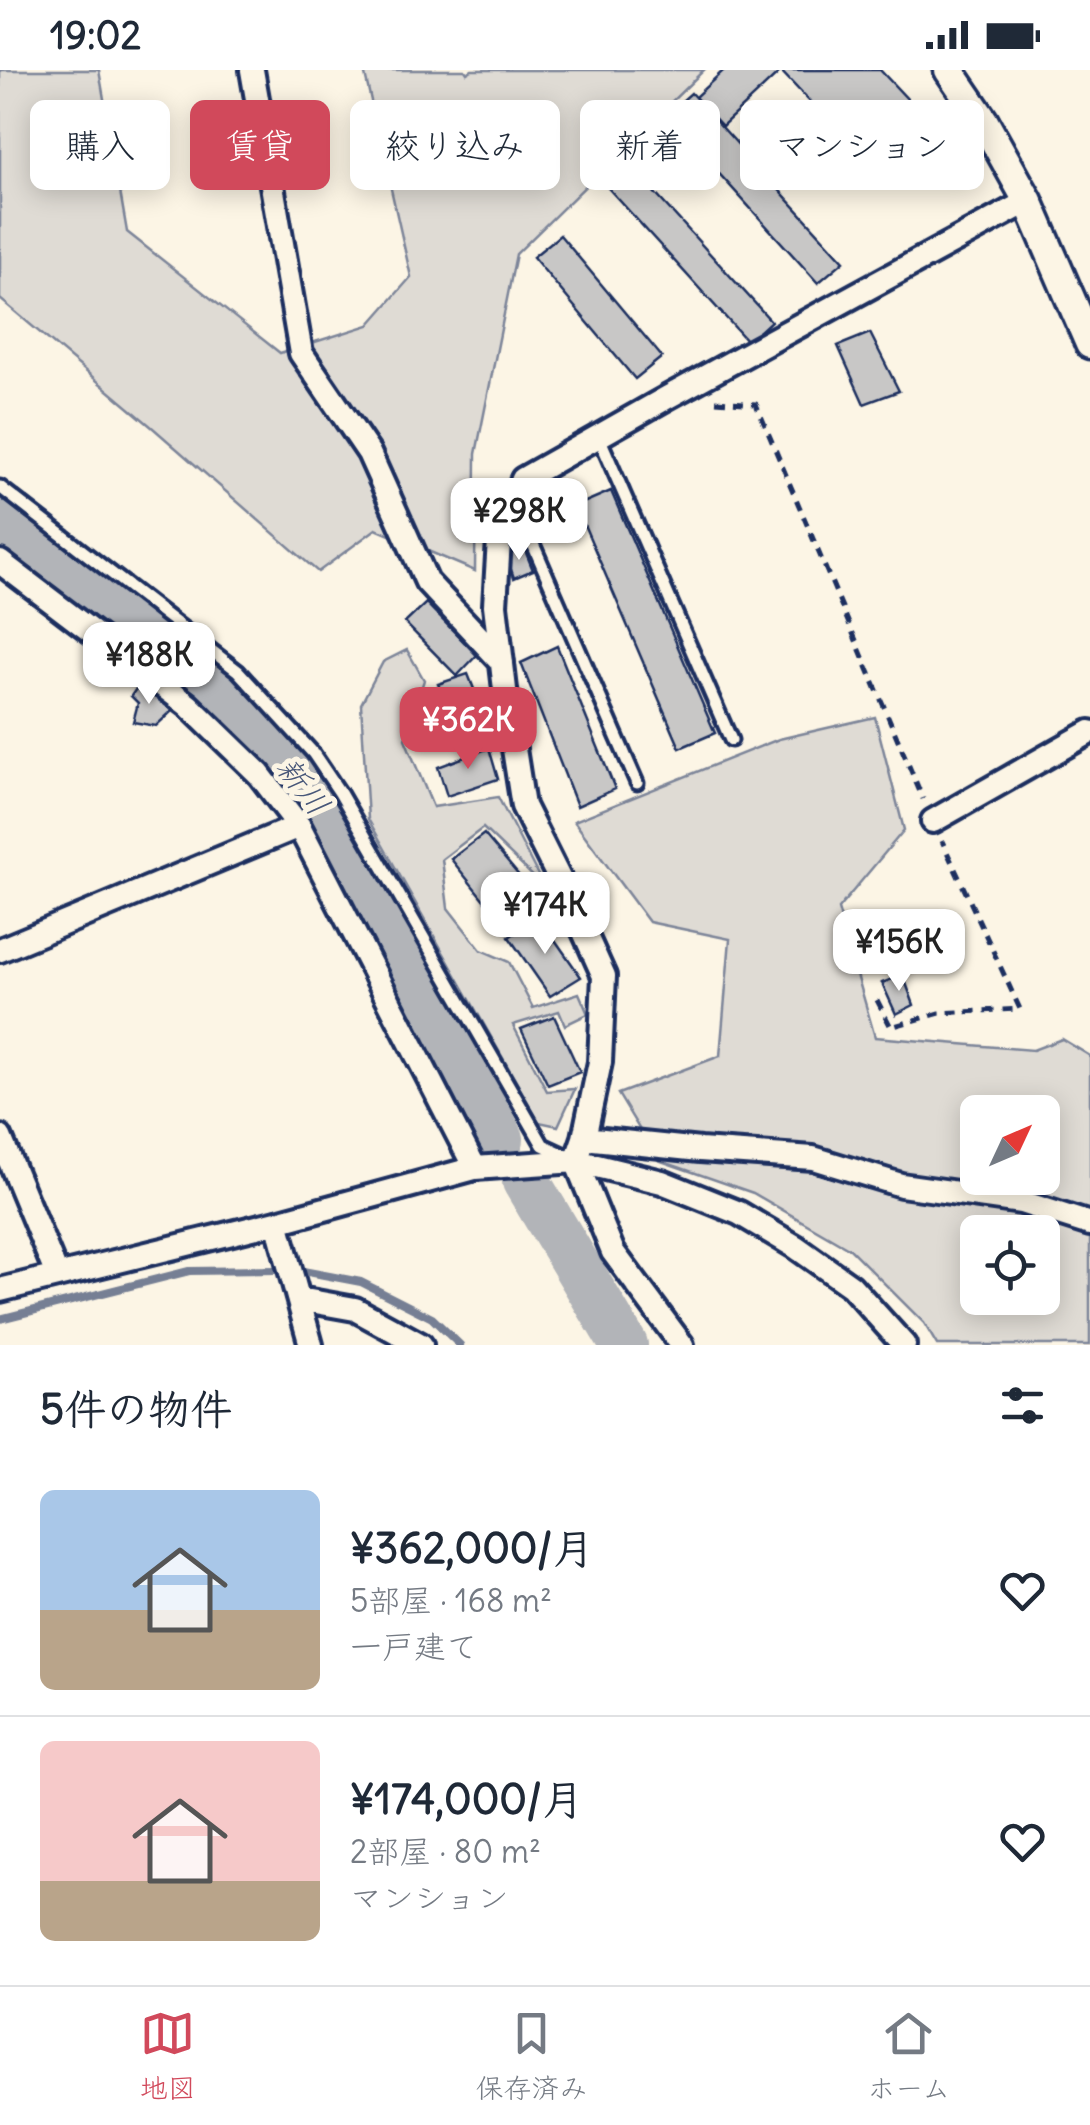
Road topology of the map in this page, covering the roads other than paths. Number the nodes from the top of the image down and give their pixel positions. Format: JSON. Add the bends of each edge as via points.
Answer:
{"nodes":[{"id":1,"x":252,"y":70,"type":"edge"},
{"id":2,"x":950,"y":70,"type":"edge"},
{"id":3,"x":1028,"y":200,"type":"junction"},
{"id":4,"x":1090,"y":344,"type":"edge"},
{"id":5,"x":599,"y":437,"type":"junction"},
{"id":6,"x":0,"y":486,"type":"edge"},
{"id":7,"x":514,"y":501,"type":"junction"},
{"id":8,"x":0,"y":562,"type":"edge"},
{"id":9,"x":502,"y":662,"type":"junction"},
{"id":10,"x":1090,"y":732,"type":"edge"},
{"id":11,"x":732,"y":740,"type":"dead end"},
{"id":12,"x":637,"y":783,"type":"dead end"},
{"id":13,"x":932,"y":821,"type":"road end"},
{"id":14,"x":299,"y":826,"type":"junction"},
{"id":15,"x":0,"y":950,"type":"edge"},
{"id":16,"x":0,"y":1137,"type":"edge"},
{"id":17,"x":584,"y":1138,"type":"junction"},
{"id":18,"x":576,"y":1161,"type":"junction"},
{"id":19,"x":475,"y":1168,"type":"junction"},
{"id":20,"x":277,"y":1222,"type":"junction"},
{"id":21,"x":1090,"y":1224,"type":"edge"},
{"id":22,"x":56,"y":1275,"type":"junction"},
{"id":23,"x":0,"y":1290,"type":"edge"},
{"id":24,"x":298,"y":1299,"type":"junction"},
{"id":25,"x":310,"y":1345,"type":"edge"},
{"id":26,"x":420,"y":1345,"type":"edge"},
{"id":27,"x":682,"y":1345,"type":"edge"},
{"id":28,"x":904,"y":1345,"type":"edge"}],
"edges":[{"from":1,"to":9,"type":"street","via":[[300,352],[370,453],[427,582]]},
{"from":2,"to":3,"type":"street"},
{"from":3,"to":4,"type":"street"},
{"from":3,"to":5,"type":"street"},
{"from":5,"to":7,"type":"street","via":[[523,479]]},
{"from":5,"to":11,"type":"lane"},
{"from":6,"to":18,"type":"lane","via":[[238,671],[313,753],[543,1146]]},
{"from":7,"to":9,"type":"street","via":[[499,540],[495,605]]},
{"from":7,"to":12,"type":"lane"},
{"from":8,"to":14,"type":"street","via":[[188,705]]},
{"from":9,"to":17,"type":"street","via":[[523,806],[604,976],[600,1062]]},
{"from":10,"to":13,"type":"street"},
{"from":14,"to":15,"type":"street"},
{"from":14,"to":19,"type":"street"},
{"from":16,"to":22,"type":"street"},
{"from":17,"to":18,"type":"street"},
{"from":17,"to":21,"type":"street","via":[[814,1158],[902,1185],[1021,1202]]},
{"from":18,"to":19,"type":"street"},
{"from":18,"to":27,"type":"street","via":[[612,1252]]},
{"from":18,"to":28,"type":"street","via":[[662,1182],[739,1214],[852,1286]]},
{"from":19,"to":20,"type":"street"},
{"from":20,"to":22,"type":"street"},
{"from":20,"to":24,"type":"street"},
{"from":22,"to":23,"type":"street"},
{"from":24,"to":25,"type":"street"},
{"from":24,"to":26,"type":"street","via":[[355,1309]]}]}
